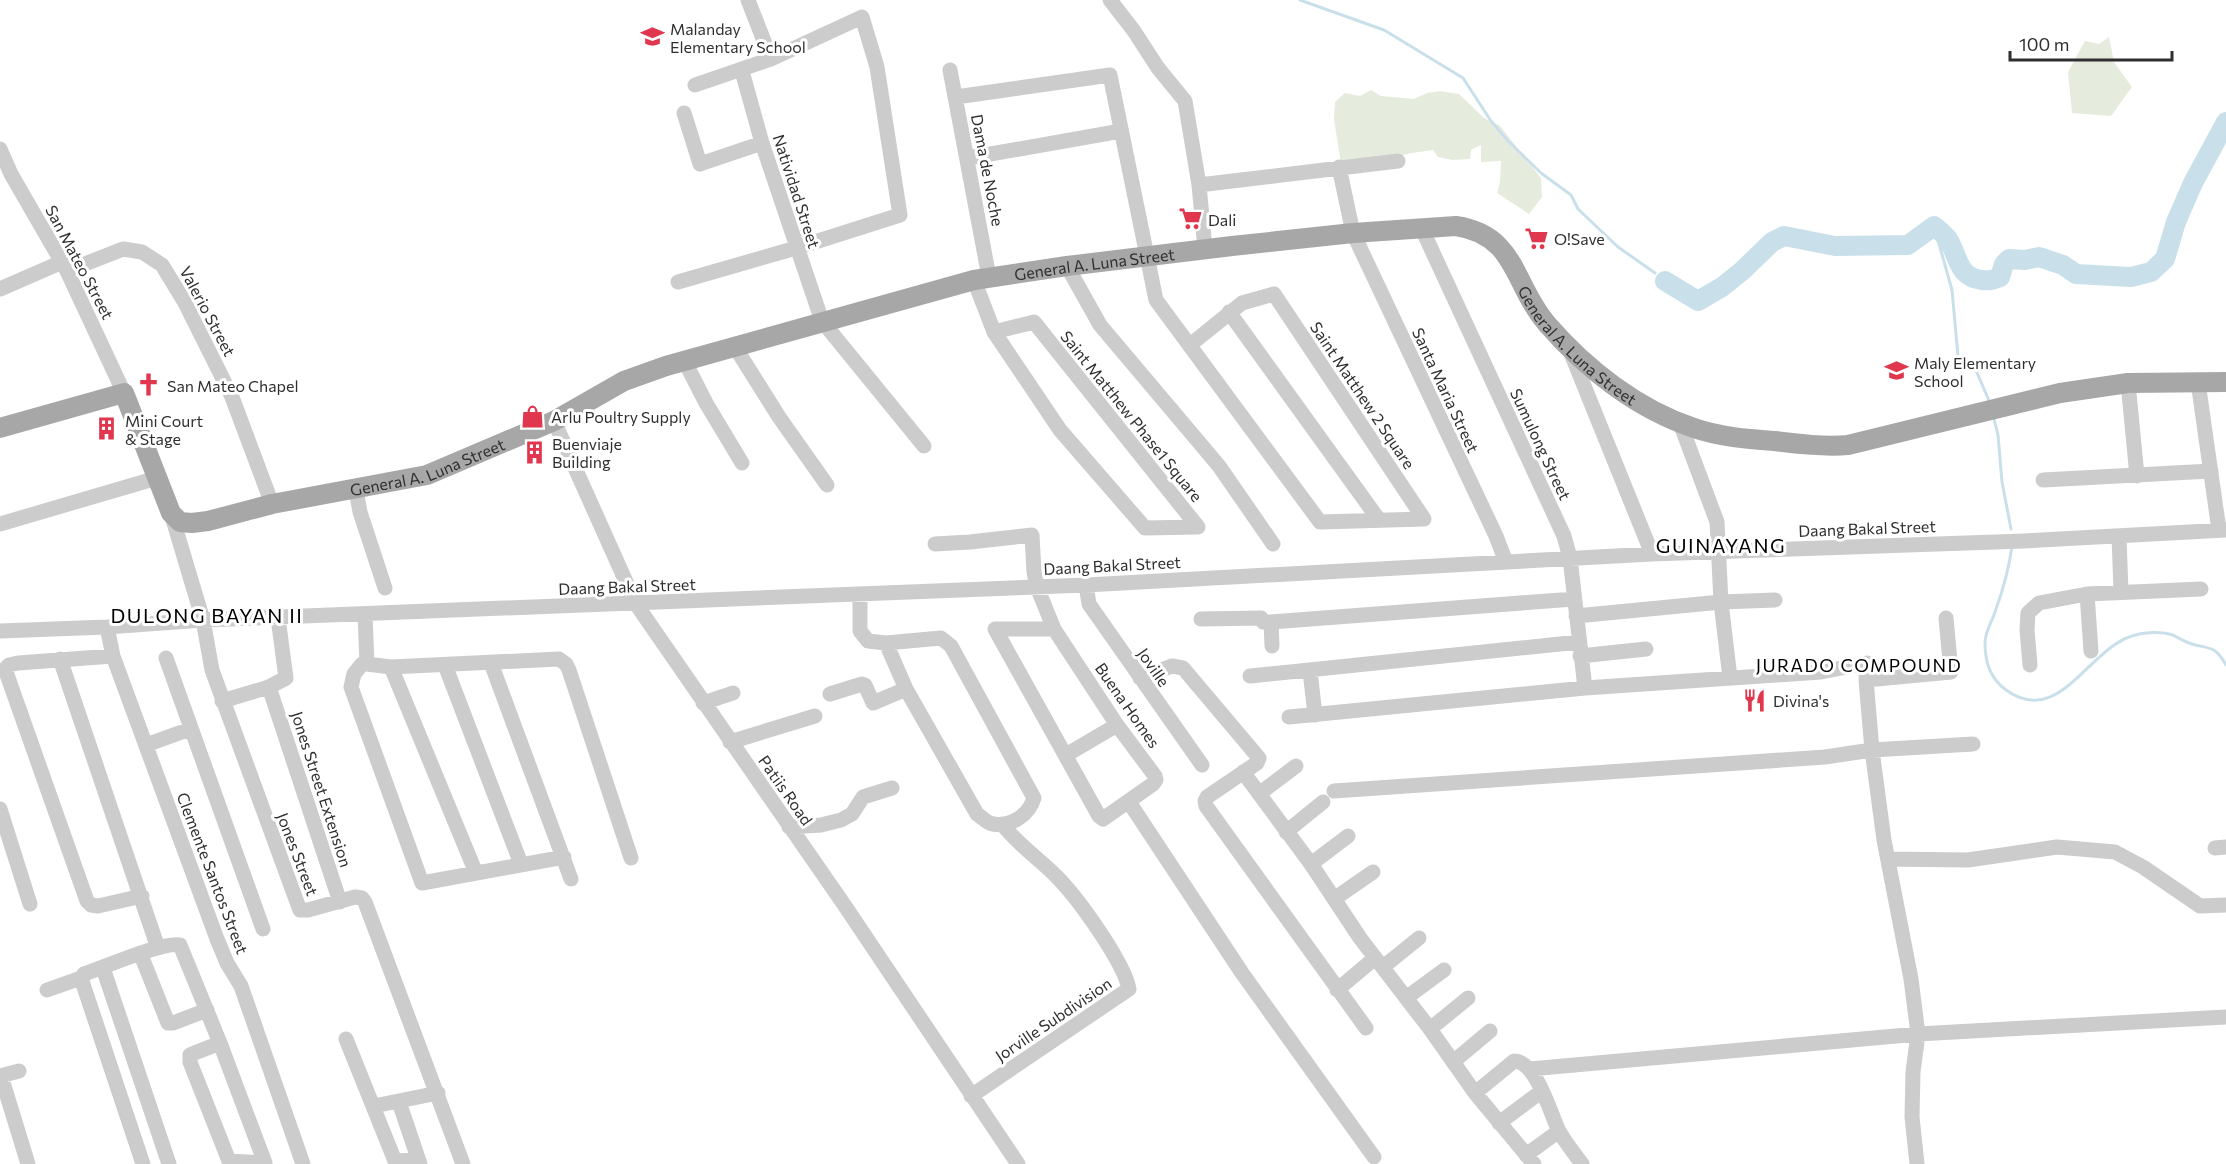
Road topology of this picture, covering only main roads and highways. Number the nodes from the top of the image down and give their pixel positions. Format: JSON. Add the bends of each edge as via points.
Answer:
{"nodes":[{"id":1,"x":2226,"y":382,"type":"edge"},
{"id":2,"x":0,"y":428,"type":"edge"}],
"edges":[{"from":1,"to":2,"type":"main road","name":"General A. Luna Street","via":[[2128,383],[2060,393],[1876,440],[1834,446],[1706,431],[1680,423],[1608,382],[1545,323],[1497,243],[1486,234],[1456,226],[1205,249],[982,279],[684,360],[624,381],[554,421],[427,475],[272,504],[208,521],[180,522],[171,513],[124,393]]}]}
